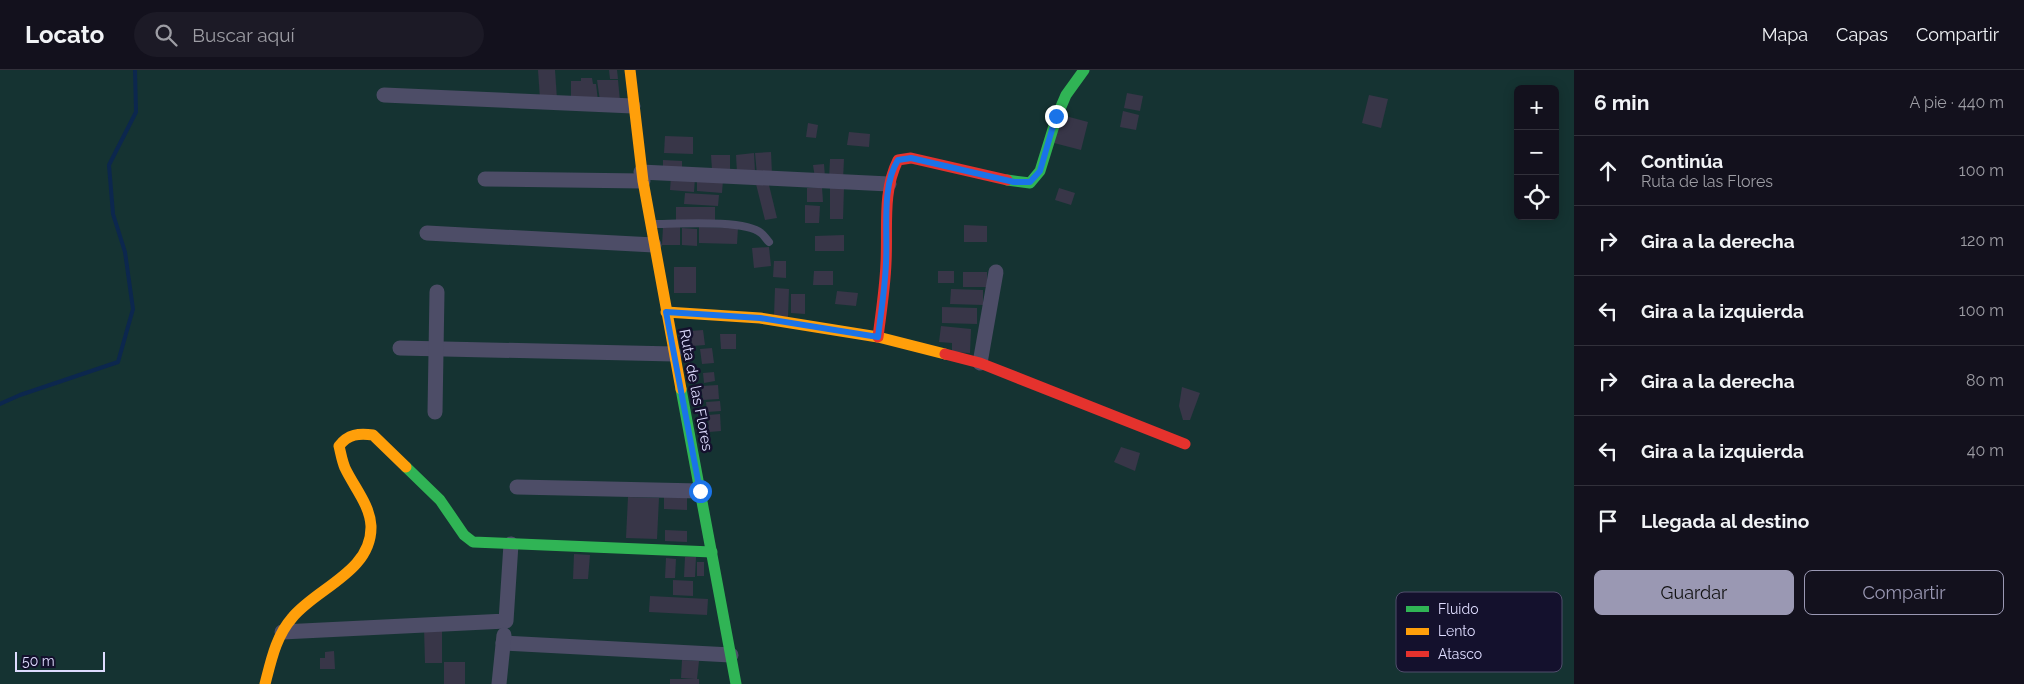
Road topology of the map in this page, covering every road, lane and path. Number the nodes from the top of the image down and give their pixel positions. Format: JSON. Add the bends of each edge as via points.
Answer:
{"nodes":[{"id":1,"x":630,"y":70,"type":"edge"},
{"id":2,"x":1084,"y":70,"type":"edge"},
{"id":3,"x":384,"y":95,"type":"dead end"},
{"id":4,"x":632,"y":106,"type":"junction"},
{"id":5,"x":642,"y":176,"type":"junction"},
{"id":6,"x":485,"y":178,"type":"dead end"},
{"id":7,"x":889,"y":184,"type":"junction"},
{"id":8,"x":650,"y":224,"type":"junction"},
{"id":9,"x":427,"y":233,"type":"dead end"},
{"id":10,"x":769,"y":242,"type":"dead end"},
{"id":11,"x":654,"y":245,"type":"junction"},
{"id":12,"x":996,"y":272,"type":"dead end"},
{"id":13,"x":436,"y":292,"type":"dead end"},
{"id":14,"x":666,"y":312,"type":"junction"},
{"id":15,"x":878,"y":337,"type":"junction"},
{"id":16,"x":400,"y":348,"type":"dead end"},
{"id":17,"x":436,"y":349,"type":"junction"},
{"id":18,"x":674,"y":354,"type":"junction"},
{"id":19,"x":980,"y":363,"type":"junction"},
{"id":20,"x":434,"y":412,"type":"dead end"},
{"id":21,"x":1185,"y":444,"type":"dead end"},
{"id":22,"x":517,"y":487,"type":"dead end"},
{"id":23,"x":700,"y":491,"type":"junction"},
{"id":24,"x":511,"y":544,"type":"junction"},
{"id":25,"x":712,"y":552,"type":"junction"},
{"id":26,"x":506,"y":621,"type":"junction"},
{"id":27,"x":282,"y":632,"type":"junction"},
{"id":28,"x":503,"y":643,"type":"junction"},
{"id":29,"x":731,"y":655,"type":"junction"},
{"id":30,"x":265,"y":684,"type":"edge"},
{"id":31,"x":499,"y":684,"type":"edge"},
{"id":32,"x":736,"y":684,"type":"edge"}],
"edges":[{"from":1,"to":4,"type":"street","name":"Ruta de las Flores"},
{"from":2,"to":7,"type":"street","via":[[1066,95],[1056,116],[1040,171],[1030,182],[1014,182],[911,158],[898,160],[891,171]]},
{"from":3,"to":4,"type":"street"},
{"from":4,"to":5,"type":"street","name":"Ruta de las Flores"},
{"from":5,"to":6,"type":"street"},
{"from":5,"to":7,"type":"street"},
{"from":5,"to":8,"type":"street","name":"Ruta de las Flores"},
{"from":7,"to":15,"type":"street","via":[[886,262]]},
{"from":8,"to":10,"type":"lane","via":[[743,226],[760,232]]},
{"from":8,"to":11,"type":"street","name":"Ruta de las Flores"},
{"from":9,"to":11,"type":"street"},
{"from":11,"to":14,"type":"street","name":"Ruta de las Flores"},
{"from":12,"to":19,"type":"street"},
{"from":13,"to":17,"type":"street"},
{"from":14,"to":15,"type":"street","via":[[760,318]]},
{"from":14,"to":18,"type":"street","name":"Ruta de las Flores"},
{"from":15,"to":19,"type":"street"},
{"from":16,"to":17,"type":"street"},
{"from":17,"to":18,"type":"street"},
{"from":17,"to":20,"type":"street"},
{"from":18,"to":23,"type":"street","name":"Ruta de las Flores"},
{"from":19,"to":21,"type":"street"},
{"from":22,"to":23,"type":"street"},
{"from":23,"to":25,"type":"street","name":"Ruta de las Flores"},
{"from":24,"to":25,"type":"street"},
{"from":24,"to":26,"type":"street"},
{"from":24,"to":27,"type":"street","via":[[473,542],[464,535],[440,500],[373,435],[360,432],[345,437],[339,446],[342,461],[367,508],[371,526],[366,553],[347,573],[306,602]]},
{"from":25,"to":29,"type":"street","name":"Ruta de las Flores"},
{"from":26,"to":27,"type":"street"},
{"from":26,"to":28,"type":"street"},
{"from":27,"to":30,"type":"street"},
{"from":28,"to":29,"type":"street"},
{"from":28,"to":31,"type":"street"},
{"from":29,"to":32,"type":"street","name":"Ruta de las Flores"}]}
